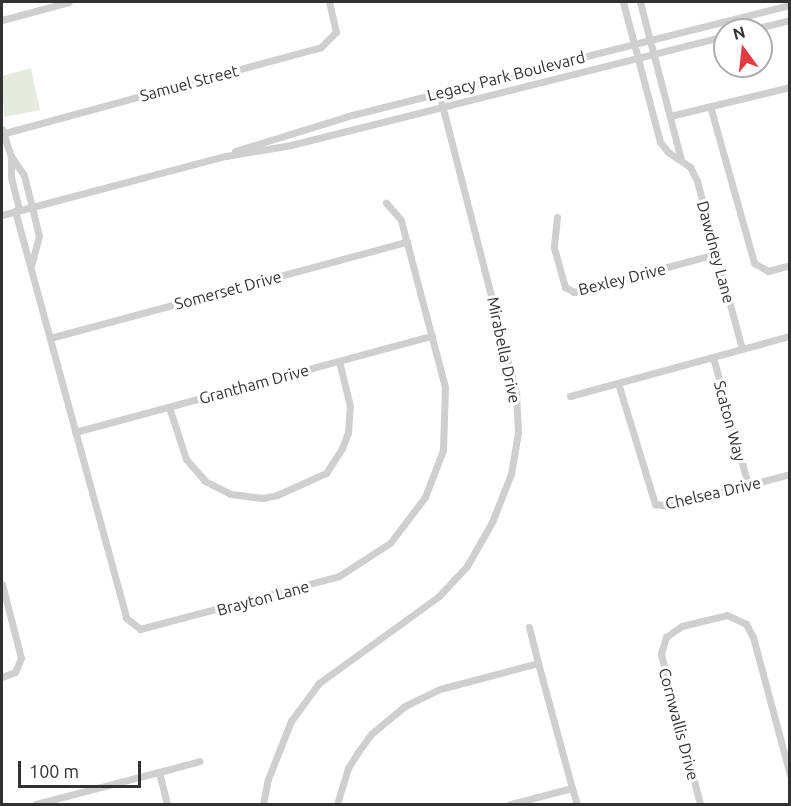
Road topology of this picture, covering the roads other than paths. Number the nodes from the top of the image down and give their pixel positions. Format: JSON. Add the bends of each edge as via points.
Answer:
{"nodes":[{"id":1,"x":69,"y":2,"type":"edge"},
{"id":2,"x":329,"y":2,"type":"edge"},
{"id":3,"x":623,"y":2,"type":"edge"},
{"id":4,"x":640,"y":2,"type":"edge"},
{"id":5,"x":789,"y":5,"type":"edge"},
{"id":6,"x":2,"y":20,"type":"edge"},
{"id":7,"x":789,"y":20,"type":"edge"},
{"id":8,"x":773,"y":24,"type":"edge"},
{"id":9,"x":651,"y":39,"type":"junction"},
{"id":10,"x":713,"y":39,"type":"edge"},
{"id":11,"x":634,"y":44,"type":"junction"},
{"id":12,"x":654,"y":54,"type":"junction"},
{"id":13,"x":638,"y":57,"type":"junction"},
{"id":14,"x":789,"y":87,"type":"edge"},
{"id":15,"x":439,"y":93,"type":"junction"},
{"id":16,"x":443,"y":106,"type":"junction"},
{"id":17,"x":710,"y":106,"type":"junction"},
{"id":18,"x":670,"y":116,"type":"junction"},
{"id":19,"x":3,"y":131,"type":"edge"},
{"id":20,"x":12,"y":156,"type":"junction"},
{"id":21,"x":226,"y":156,"type":"junction"},
{"id":22,"x":681,"y":159,"type":"junction"},
{"id":23,"x":386,"y":203,"type":"dead end"},
{"id":24,"x":32,"y":207,"type":"junction"},
{"id":25,"x":17,"y":211,"type":"junction"},
{"id":26,"x":2,"y":215,"type":"edge"},
{"id":27,"x":557,"y":217,"type":"dead end"},
{"id":28,"x":407,"y":242,"type":"junction"},
{"id":29,"x":716,"y":254,"type":"junction"},
{"id":30,"x":789,"y":265,"type":"edge"},
{"id":31,"x":30,"y":268,"type":"junction"},
{"id":32,"x":432,"y":336,"type":"junction"},
{"id":33,"x":789,"y":336,"type":"edge"},
{"id":34,"x":50,"y":338,"type":"junction"},
{"id":35,"x":742,"y":349,"type":"junction"},
{"id":36,"x":713,"y":357,"type":"junction"},
{"id":37,"x":339,"y":361,"type":"junction"},
{"id":38,"x":618,"y":383,"type":"junction"},
{"id":39,"x":570,"y":396,"type":"dead end"},
{"id":40,"x":169,"y":407,"type":"junction"},
{"id":41,"x":75,"y":432,"type":"junction"},
{"id":42,"x":789,"y":474,"type":"edge"},
{"id":43,"x":748,"y":485,"type":"junction"},
{"id":44,"x":2,"y":584,"type":"edge"},
{"id":45,"x":529,"y":627,"type":"dead end"},
{"id":46,"x":538,"y":663,"type":"junction"},
{"id":47,"x":2,"y":677,"type":"edge"},
{"id":48,"x":200,"y":761,"type":"dead end"},
{"id":49,"x":159,"y":772,"type":"junction"},
{"id":50,"x":789,"y":775,"type":"edge"},
{"id":51,"x":572,"y":788,"type":"junction"},
{"id":52,"x":36,"y":804,"type":"edge"},
{"id":53,"x":167,"y":804,"type":"edge"},
{"id":54,"x":262,"y":804,"type":"edge"},
{"id":55,"x":337,"y":804,"type":"edge"},
{"id":56,"x":510,"y":804,"type":"edge"},
{"id":57,"x":577,"y":804,"type":"edge"},
{"id":58,"x":700,"y":804,"type":"edge"}],
"edges":[{"from":1,"to":6,"type":"street"},
{"from":2,"to":19,"type":"street","name":"Samuel Street","via":[[336,32],[321,47]]},
{"from":3,"to":11,"type":"street","name":"Dawdney Lane"},
{"from":4,"to":9,"type":"street","name":"Dawdney Lane"},
{"from":5,"to":9,"type":"street","name":"Legacy Park Boulevard"},
{"from":7,"to":8,"type":"street"},
{"from":9,"to":11,"type":"street","name":"Legacy Park Boulevard"},
{"from":9,"to":12,"type":"street","name":"Dawdney Lane"},
{"from":10,"to":12,"type":"street","name":"Legacy Park Boulevard"},
{"from":11,"to":13,"type":"street","name":"Dawdney Lane"},
{"from":11,"to":15,"type":"street","name":"Legacy Park Boulevard"},
{"from":12,"to":13,"type":"street","name":"Legacy Park Boulevard"},
{"from":12,"to":18,"type":"street","name":"Dawdney Lane"},
{"from":13,"to":16,"type":"street","name":"Legacy Park Boulevard"},
{"from":13,"to":22,"type":"street","name":"Dawdney Lane","via":[[660,142]]},
{"from":14,"to":17,"type":"street"},
{"from":15,"to":16,"type":"street","name":"Mirabella Drive"},
{"from":15,"to":21,"type":"street","name":"Legacy Park Boulevard","via":[[324,123]]},
{"from":16,"to":21,"type":"street","name":"Legacy Park Boulevard","via":[[291,145]]},
{"from":16,"to":54,"type":"street","name":"Mirabella Drive","via":[[516,393],[518,432],[511,474],[492,522],[467,566],[439,596],[319,683],[291,721]]},
{"from":17,"to":18,"type":"street"},
{"from":17,"to":30,"type":"street","via":[[754,263],[768,271]]},
{"from":18,"to":22,"type":"street","name":"Dawdney Lane"},
{"from":19,"to":20,"type":"street"},
{"from":20,"to":24,"type":"street","via":[[24,175]]},
{"from":20,"to":25,"type":"street","name":"Brayton Lane"},
{"from":21,"to":24,"type":"street","name":"Legacy Park Boulevard"},
{"from":22,"to":29,"type":"street","name":"Dawdney Lane","via":[[697,181]]},
{"from":23,"to":28,"type":"street","name":"Brayton Lane","via":[[398,214]]},
{"from":24,"to":25,"type":"street","name":"Legacy Park Boulevard"},
{"from":24,"to":31,"type":"street","via":[[39,236]]},
{"from":25,"to":26,"type":"street","name":"Legacy Park Boulevard"},
{"from":25,"to":31,"type":"street","name":"Brayton Lane"},
{"from":27,"to":29,"type":"street","name":"Bexley Drive","via":[[554,248],[563,283],[574,292]]},
{"from":28,"to":32,"type":"street","name":"Brayton Lane"},
{"from":28,"to":34,"type":"street","name":"Somerset Drive"},
{"from":29,"to":35,"type":"street","name":"Dawdney Lane"},
{"from":31,"to":34,"type":"street","name":"Brayton Lane"},
{"from":32,"to":37,"type":"street","name":"Grantham Drive"},
{"from":32,"to":41,"type":"street","name":"Brayton Lane","via":[[447,414],[443,450],[431,486],[412,518],[381,550],[350,571],[316,584],[146,629],[134,628],[126,618]]},
{"from":33,"to":35,"type":"street"},
{"from":34,"to":41,"type":"street","name":"Brayton Lane"},
{"from":35,"to":36,"type":"street"},
{"from":36,"to":38,"type":"street"},
{"from":36,"to":43,"type":"street","name":"Scaton Way"},
{"from":37,"to":40,"type":"street","name":"Grantham Drive"},
{"from":37,"to":40,"type":"street","via":[[350,406],[342,448],[326,473],[277,495],[248,498],[205,481],[186,459]]},
{"from":38,"to":39,"type":"street"},
{"from":38,"to":43,"type":"street","name":"Chelsea Drive","via":[[655,504],[670,506]]},
{"from":40,"to":41,"type":"street","name":"Grantham Drive"},
{"from":42,"to":43,"type":"street","name":"Chelsea Drive"},
{"from":44,"to":47,"type":"street","via":[[21,658],[15,672]]},
{"from":45,"to":46,"type":"street"},
{"from":46,"to":51,"type":"street"},
{"from":46,"to":55,"type":"street","via":[[440,689],[405,706],[371,734],[358,752],[348,768]]},
{"from":48,"to":49,"type":"street"},
{"from":49,"to":52,"type":"street"},
{"from":49,"to":53,"type":"street"},
{"from":50,"to":58,"type":"street","name":"Cornwallis Drive","via":[[753,637],[746,624],[727,615],[682,626],[666,637],[662,654]]},
{"from":51,"to":56,"type":"street"},
{"from":51,"to":57,"type":"street"}]}
